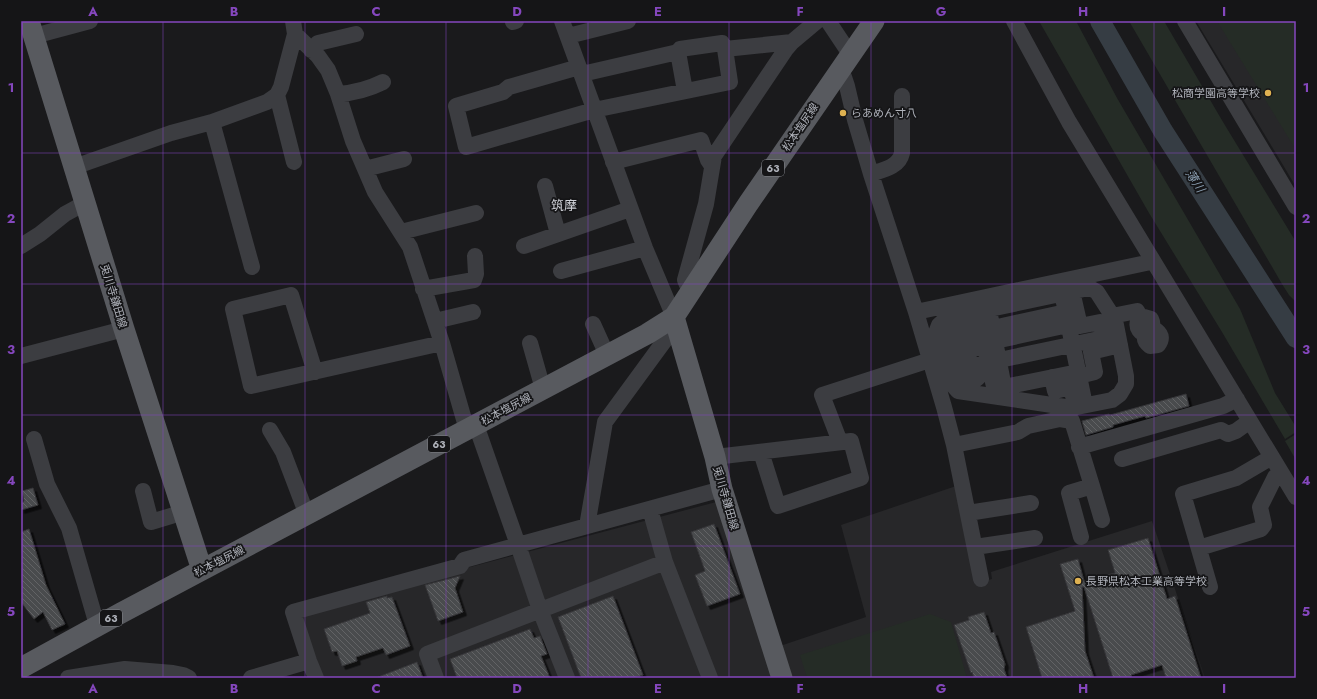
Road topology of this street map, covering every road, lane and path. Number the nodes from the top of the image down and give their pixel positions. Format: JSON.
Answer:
{"nodes":[{"id":1,"x":90,"y":21,"type":"edge"},
{"id":2,"x":562,"y":21,"type":"edge"},
{"id":3,"x":628,"y":21,"type":"edge"},
{"id":4,"x":817,"y":21,"type":"edge"},
{"id":5,"x":828,"y":21,"type":"edge"},
{"id":6,"x":874,"y":21,"type":"edge"},
{"id":7,"x":1014,"y":21,"type":"edge"},
{"id":8,"x":1185,"y":21,"type":"edge"},
{"id":9,"x":294,"y":28,"type":"edge"},
{"id":10,"x":32,"y":29,"type":"edge"},
{"id":11,"x":356,"y":34,"type":"dead end"},
{"id":12,"x":568,"y":36,"type":"junction"},
{"id":13,"x":792,"y":42,"type":"junction"},
{"id":14,"x":725,"y":49,"type":"junction"},
{"id":15,"x":311,"y":50,"type":"junction"},
{"id":16,"x":678,"y":52,"type":"junction"},
{"id":17,"x":851,"y":53,"type":"junction"},
{"id":18,"x":580,"y":70,"type":"junction"},
{"id":19,"x":838,"y":72,"type":"junction"},
{"id":20,"x":383,"y":82,"type":"dead end"},
{"id":21,"x":685,"y":91,"type":"junction"},
{"id":22,"x":338,"y":94,"type":"junction"},
{"id":23,"x":277,"y":95,"type":"junction"},
{"id":24,"x":902,"y":96,"type":"dead end"},
{"id":25,"x":594,"y":110,"type":"junction"},
{"id":26,"x":212,"y":122,"type":"junction"},
{"id":27,"x":404,"y":159,"type":"dead end"},
{"id":28,"x":294,"y":162,"type":"dead end"},
{"id":29,"x":614,"y":162,"type":"junction"},
{"id":30,"x":712,"y":166,"type":"junction"},
{"id":31,"x":74,"y":167,"type":"junction"},
{"id":32,"x":365,"y":169,"type":"junction"},
{"id":33,"x":871,"y":174,"type":"junction"},
{"id":34,"x":551,"y":192,"type":"dead end"},
{"id":35,"x":85,"y":203,"type":"junction"},
{"id":36,"x":1296,"y":207,"type":"edge"},
{"id":37,"x":630,"y":209,"type":"junction"},
{"id":38,"x":476,"y":213,"type":"dead end"},
{"id":39,"x":401,"y":232,"type":"junction"},
{"id":40,"x":558,"y":234,"type":"junction"},
{"id":41,"x":21,"y":246,"type":"edge"},
{"id":42,"x":524,"y":246,"type":"dead end"},
{"id":43,"x":645,"y":248,"type":"junction"},
{"id":44,"x":475,"y":256,"type":"dead end"},
{"id":45,"x":1152,"y":259,"type":"junction"},
{"id":46,"x":252,"y":267,"type":"dead end"},
{"id":47,"x":570,"y":273,"type":"dead end"},
{"id":48,"x":423,"y":289,"type":"junction"},
{"id":49,"x":1071,"y":291,"type":"junction"},
{"id":50,"x":690,"y":292,"type":"junction"},
{"id":51,"x":984,"y":311,"type":"junction"},
{"id":52,"x":473,"y":312,"type":"dead end"},
{"id":53,"x":916,"y":312,"type":"junction"},
{"id":54,"x":1096,"y":312,"type":"junction"},
{"id":55,"x":1067,"y":319,"type":"junction"},
{"id":56,"x":435,"y":321,"type":"junction"},
{"id":57,"x":675,"y":321,"type":"junction"},
{"id":58,"x":592,"y":324,"type":"dead end"},
{"id":59,"x":124,"y":329,"type":"junction"},
{"id":60,"x":994,"y":334,"type":"junction"},
{"id":61,"x":1114,"y":339,"type":"junction"},
{"id":62,"x":1154,"y":339,"type":"dead end"},
{"id":63,"x":442,"y":343,"type":"junction"},
{"id":64,"x":530,"y":343,"type":"dead end"},
{"id":65,"x":1072,"y":344,"type":"junction"},
{"id":66,"x":946,"y":345,"type":"junction"},
{"id":67,"x":607,"y":355,"type":"junction"},
{"id":68,"x":21,"y":356,"type":"edge"},
{"id":69,"x":930,"y":360,"type":"junction"},
{"id":70,"x":994,"y":361,"type":"junction"},
{"id":71,"x":955,"y":369,"type":"junction"},
{"id":72,"x":315,"y":372,"type":"junction"},
{"id":73,"x":1079,"y":374,"type":"junction"},
{"id":74,"x":1045,"y":379,"type":"junction"},
{"id":75,"x":543,"y":390,"type":"junction"},
{"id":76,"x":1002,"y":394,"type":"junction"},
{"id":77,"x":1236,"y":399,"type":"junction"},
{"id":78,"x":1036,"y":403,"type":"junction"},
{"id":79,"x":1081,"y":406,"type":"junction"},
{"id":80,"x":1250,"y":421,"type":"junction"},
{"id":81,"x":472,"y":427,"type":"junction"},
{"id":82,"x":270,"y":430,"type":"dead end"},
{"id":83,"x":34,"y":439,"type":"dead end"},
{"id":84,"x":840,"y":442,"type":"junction"},
{"id":85,"x":954,"y":445,"type":"junction"},
{"id":86,"x":761,"y":452,"type":"junction"},
{"id":87,"x":1081,"y":453,"type":"junction"},
{"id":88,"x":1272,"y":456,"type":"junction"},
{"id":89,"x":715,"y":457,"type":"junction"},
{"id":90,"x":1122,"y":460,"type":"dead end"},
{"id":91,"x":1281,"y":472,"type":"junction"},
{"id":92,"x":1092,"y":486,"type":"junction"},
{"id":93,"x":722,"y":489,"type":"junction"},
{"id":94,"x":143,"y":491,"type":"dead end"},
{"id":95,"x":1296,"y":497,"type":"edge"},
{"id":96,"x":1031,"y":503,"type":"dead end"},
{"id":97,"x":650,"y":509,"type":"junction"},
{"id":98,"x":184,"y":512,"type":"junction"},
{"id":99,"x":968,"y":513,"type":"junction"},
{"id":100,"x":307,"y":515,"type":"junction"},
{"id":101,"x":1102,"y":520,"type":"dead end"},
{"id":102,"x":587,"y":526,"type":"junction"},
{"id":103,"x":1081,"y":537,"type":"dead end"},
{"id":104,"x":1035,"y":538,"type":"dead end"},
{"id":105,"x":518,"y":545,"type":"junction"},
{"id":106,"x":974,"y":547,"type":"junction"},
{"id":107,"x":1199,"y":548,"type":"junction"},
{"id":108,"x":665,"y":562,"type":"junction"},
{"id":109,"x":202,"y":570,"type":"junction"},
{"id":110,"x":981,"y":579,"type":"dead end"},
{"id":111,"x":1210,"y":588,"type":"dead end"},
{"id":112,"x":540,"y":610,"type":"junction"},
{"id":113,"x":97,"y":626,"type":"junction"},
{"id":114,"x":309,"y":661,"type":"junction"},
{"id":115,"x":21,"y":668,"type":"edge"},
{"id":116,"x":68,"y":678,"type":"edge"},
{"id":117,"x":189,"y":678,"type":"edge"},
{"id":118,"x":251,"y":678,"type":"edge"},
{"id":119,"x":316,"y":678,"type":"edge"},
{"id":120,"x":436,"y":678,"type":"edge"},
{"id":121,"x":568,"y":678,"type":"edge"},
{"id":122,"x":710,"y":678,"type":"edge"},
{"id":123,"x":782,"y":678,"type":"edge"}],
"edges":[{"from":1,"to":10,"type":"street"},
{"from":2,"to":12,"type":"street"},
{"from":3,"to":12,"type":"street"},
{"from":4,"to":13,"type":"street"},
{"from":5,"to":17,"type":"street"},
{"from":6,"to":17,"type":"main road","name":"松本塩尻線","number":"63"},
{"from":7,"to":45,"type":"street"},
{"from":8,"to":36,"type":"street"},
{"from":9,"to":15,"type":"street"},
{"from":9,"to":23,"type":"street"},
{"from":10,"to":31,"type":"main road","name":"兎川寺鎌田線"},
{"from":11,"to":15,"type":"street"},
{"from":12,"to":18,"type":"street"},
{"from":13,"to":14,"type":"street"},
{"from":13,"to":30,"type":"street"},
{"from":14,"to":16,"type":"street"},
{"from":14,"to":21,"type":"street"},
{"from":15,"to":22,"type":"street"},
{"from":16,"to":18,"type":"street"},
{"from":16,"to":21,"type":"street"},
{"from":17,"to":19,"type":"main road","name":"松本塩尻線","number":"63"},
{"from":18,"to":25,"type":"street"},
{"from":18,"to":25,"type":"street"},
{"from":19,"to":33,"type":"street"},
{"from":19,"to":50,"type":"main road","name":"松本塩尻線","number":"63"},
{"from":20,"to":22,"type":"street"},
{"from":21,"to":25,"type":"street"},
{"from":22,"to":32,"type":"street"},
{"from":23,"to":26,"type":"street"},
{"from":23,"to":28,"type":"street"},
{"from":24,"to":33,"type":"street"},
{"from":25,"to":29,"type":"street"},
{"from":26,"to":31,"type":"street"},
{"from":26,"to":46,"type":"street"},
{"from":27,"to":32,"type":"street"},
{"from":29,"to":30,"type":"street"},
{"from":29,"to":37,"type":"street"},
{"from":30,"to":50,"type":"street"},
{"from":31,"to":35,"type":"main road","name":"兎川寺鎌田線"},
{"from":32,"to":39,"type":"street"},
{"from":33,"to":53,"type":"street"},
{"from":34,"to":40,"type":"street"},
{"from":35,"to":41,"type":"street"},
{"from":35,"to":59,"type":"main road","name":"兎川寺鎌田線"},
{"from":37,"to":40,"type":"street"},
{"from":37,"to":43,"type":"street"},
{"from":38,"to":39,"type":"street"},
{"from":39,"to":48,"type":"street"},
{"from":40,"to":42,"type":"street"},
{"from":43,"to":47,"type":"street"},
{"from":43,"to":57,"type":"street"},
{"from":44,"to":48,"type":"street"},
{"from":45,"to":53,"type":"street"},
{"from":45,"to":77,"type":"street"},
{"from":48,"to":56,"type":"street"},
{"from":49,"to":51,"type":"street"},
{"from":49,"to":54,"type":"street"},
{"from":49,"to":54,"type":"street"},
{"from":49,"to":55,"type":"street"},
{"from":49,"to":61,"type":"street"},
{"from":50,"to":57,"type":"main road","name":"松本塩尻線","number":"63"},
{"from":51,"to":60,"type":"street"},
{"from":51,"to":66,"type":"street"},
{"from":52,"to":56,"type":"street"},
{"from":53,"to":69,"type":"street"},
{"from":54,"to":61,"type":"street"},
{"from":54,"to":62,"type":"street"},
{"from":55,"to":60,"type":"street"},
{"from":55,"to":60,"type":"street"},
{"from":55,"to":65,"type":"street"},
{"from":56,"to":63,"type":"street"},
{"from":57,"to":67,"type":"main road","name":"松本塩尻線","number":"63"},
{"from":57,"to":89,"type":"main road","name":"兎川寺鎌田線"},
{"from":57,"to":102,"type":"street"},
{"from":58,"to":67,"type":"street"},
{"from":59,"to":68,"type":"street"},
{"from":59,"to":98,"type":"main road","name":"兎川寺鎌田線"},
{"from":60,"to":66,"type":"street"},
{"from":60,"to":70,"type":"street"},
{"from":61,"to":65,"type":"street"},
{"from":61,"to":73,"type":"street"},
{"from":61,"to":79,"type":"street"},
{"from":63,"to":72,"type":"street"},
{"from":63,"to":81,"type":"street"},
{"from":64,"to":75,"type":"street"},
{"from":65,"to":70,"type":"street"},
{"from":65,"to":73,"type":"street"},
{"from":66,"to":70,"type":"street"},
{"from":66,"to":71,"type":"street"},
{"from":67,"to":75,"type":"main road","name":"松本塩尻線","number":"63"},
{"from":69,"to":84,"type":"street"},
{"from":69,"to":85,"type":"street"},
{"from":70,"to":71,"type":"street"},
{"from":70,"to":76,"type":"street"},
{"from":71,"to":76,"type":"street"},
{"from":71,"to":76,"type":"street"},
{"from":72,"to":72,"type":"street"},
{"from":73,"to":74,"type":"street"},
{"from":73,"to":79,"type":"street"},
{"from":74,"to":76,"type":"street"},
{"from":74,"to":78,"type":"street"},
{"from":74,"to":79,"type":"street"},
{"from":75,"to":81,"type":"main road","name":"松本塩尻線","number":"63"},
{"from":76,"to":78,"type":"street"},
{"from":77,"to":80,"type":"street"},
{"from":77,"to":87,"type":"street"},
{"from":78,"to":79,"type":"street"},
{"from":80,"to":88,"type":"street"},
{"from":80,"to":90,"type":"street"},
{"from":81,"to":100,"type":"main road","name":"松本塩尻線","number":"63"},
{"from":81,"to":105,"type":"street"},
{"from":82,"to":100,"type":"street"},
{"from":83,"to":113,"type":"street"},
{"from":84,"to":86,"type":"street"},
{"from":84,"to":86,"type":"street"},
{"from":85,"to":87,"type":"street"},
{"from":85,"to":99,"type":"street"},
{"from":86,"to":89,"type":"street"},
{"from":87,"to":92,"type":"street"},
{"from":88,"to":91,"type":"street"},
{"from":88,"to":107,"type":"street"},
{"from":89,"to":93,"type":"main road","name":"兎川寺鎌田線"},
{"from":91,"to":95,"type":"street"},
{"from":91,"to":107,"type":"street"},
{"from":92,"to":101,"type":"street"},
{"from":92,"to":103,"type":"street"},
{"from":93,"to":97,"type":"street"},
{"from":93,"to":123,"type":"main road","name":"兎川寺鎌田線"},
{"from":94,"to":98,"type":"street"},
{"from":96,"to":99,"type":"street"},
{"from":97,"to":102,"type":"street"},
{"from":97,"to":108,"type":"street"},
{"from":98,"to":109,"type":"main road","name":"兎川寺鎌田線"},
{"from":99,"to":106,"type":"street"},
{"from":100,"to":109,"type":"main road","name":"松本塩尻線","number":"63"},
{"from":102,"to":105,"type":"street"},
{"from":104,"to":106,"type":"street"},
{"from":105,"to":112,"type":"street"},
{"from":105,"to":114,"type":"street"},
{"from":106,"to":110,"type":"street"},
{"from":107,"to":111,"type":"street"},
{"from":108,"to":112,"type":"street"},
{"from":108,"to":122,"type":"street"},
{"from":109,"to":113,"type":"main road","name":"松本塩尻線","number":"63"},
{"from":112,"to":120,"type":"street"},
{"from":112,"to":121,"type":"street"},
{"from":113,"to":115,"type":"main road","name":"松本塩尻線","number":"63"},
{"from":114,"to":118,"type":"street"},
{"from":114,"to":119,"type":"street"},
{"from":116,"to":117,"type":"street"}]}
